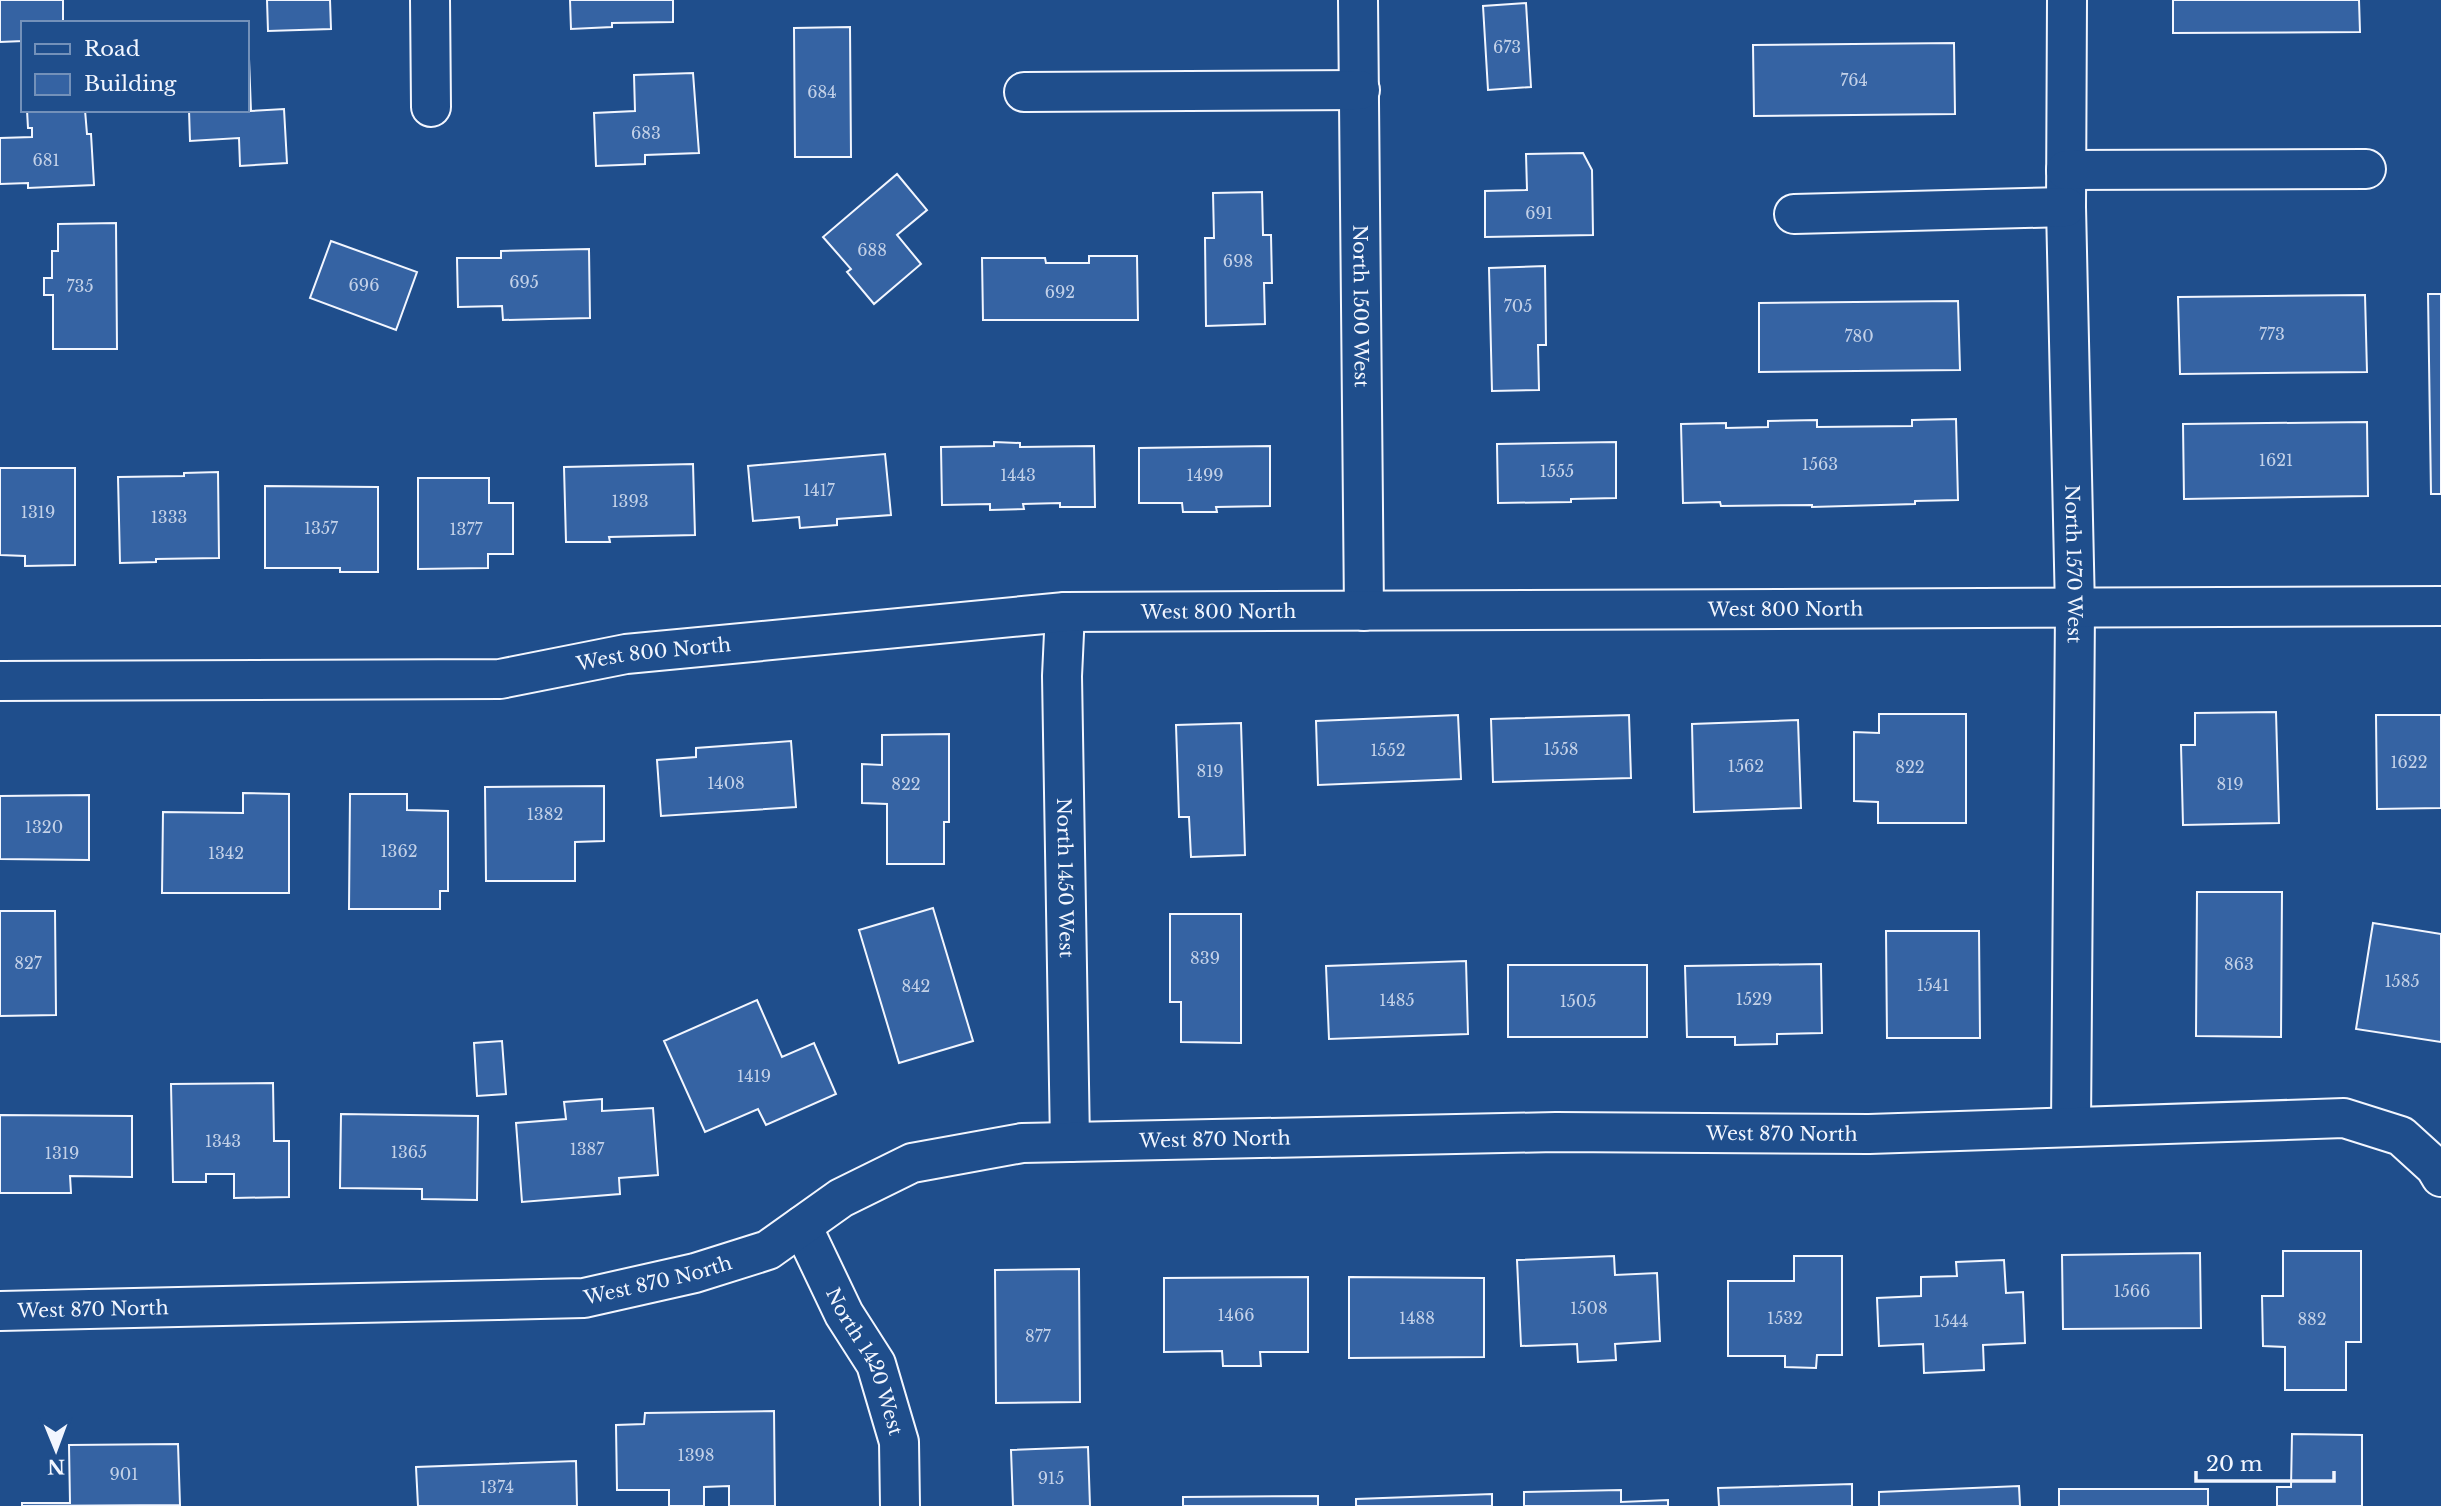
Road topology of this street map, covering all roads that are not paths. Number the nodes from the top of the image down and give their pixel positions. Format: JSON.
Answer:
{"nodes":[{"id":1,"x":430,"y":0,"type":"edge"},
{"id":2,"x":1358,"y":0,"type":"edge"},
{"id":3,"x":2067,"y":0,"type":"edge"},
{"id":4,"x":1360,"y":90,"type":"junction"},
{"id":5,"x":1024,"y":92,"type":"dead end"},
{"id":6,"x":431,"y":107,"type":"dead end"},
{"id":7,"x":2366,"y":169,"type":"dead end"},
{"id":8,"x":2066,"y":170,"type":"junction"},
{"id":9,"x":2066,"y":207,"type":"junction"},
{"id":10,"x":1794,"y":214,"type":"dead end"},
{"id":11,"x":2441,"y":606,"type":"edge"},
{"id":12,"x":2075,"y":609,"type":"junction"},
{"id":13,"x":1364,"y":611,"type":"junction"},
{"id":14,"x":1065,"y":612,"type":"junction"},
{"id":15,"x":0,"y":681,"type":"edge"},
{"id":16,"x":2071,"y":1127,"type":"junction"},
{"id":17,"x":1070,"y":1142,"type":"junction"},
{"id":18,"x":2441,"y":1177,"type":"edge"},
{"id":19,"x":802,"y":1226,"type":"junction"},
{"id":20,"x":0,"y":1311,"type":"edge"},
{"id":21,"x":900,"y":1506,"type":"edge"}],
"edges":[{"from":1,"to":6,"type":"street"},
{"from":2,"to":4,"type":"street","name":"North 1500 West"},
{"from":3,"to":8,"type":"street","name":"North 1570 West"},
{"from":4,"to":5,"type":"street"},
{"from":4,"to":13,"type":"street","name":"North 1500 West"},
{"from":7,"to":8,"type":"street"},
{"from":8,"to":9,"type":"street","name":"North 1570 West"},
{"from":9,"to":10,"type":"street"},
{"from":9,"to":12,"type":"street","name":"North 1570 West"},
{"from":11,"to":12,"type":"street","name":"West 800 North"},
{"from":12,"to":13,"type":"street","name":"West 800 North"},
{"from":12,"to":16,"type":"street","name":"North 1570 West"},
{"from":13,"to":14,"type":"street","name":"West 800 North"},
{"from":14,"to":15,"type":"street","name":"West 800 North"},
{"from":14,"to":17,"type":"street","name":"North 1450 West"},
{"from":16,"to":17,"type":"street","name":"West 870 North"},
{"from":16,"to":18,"type":"street","name":"West 870 North"},
{"from":17,"to":19,"type":"street","name":"West 870 North"},
{"from":19,"to":20,"type":"street","name":"West 870 North"},
{"from":19,"to":21,"type":"street","name":"North 1420 West"}]}
